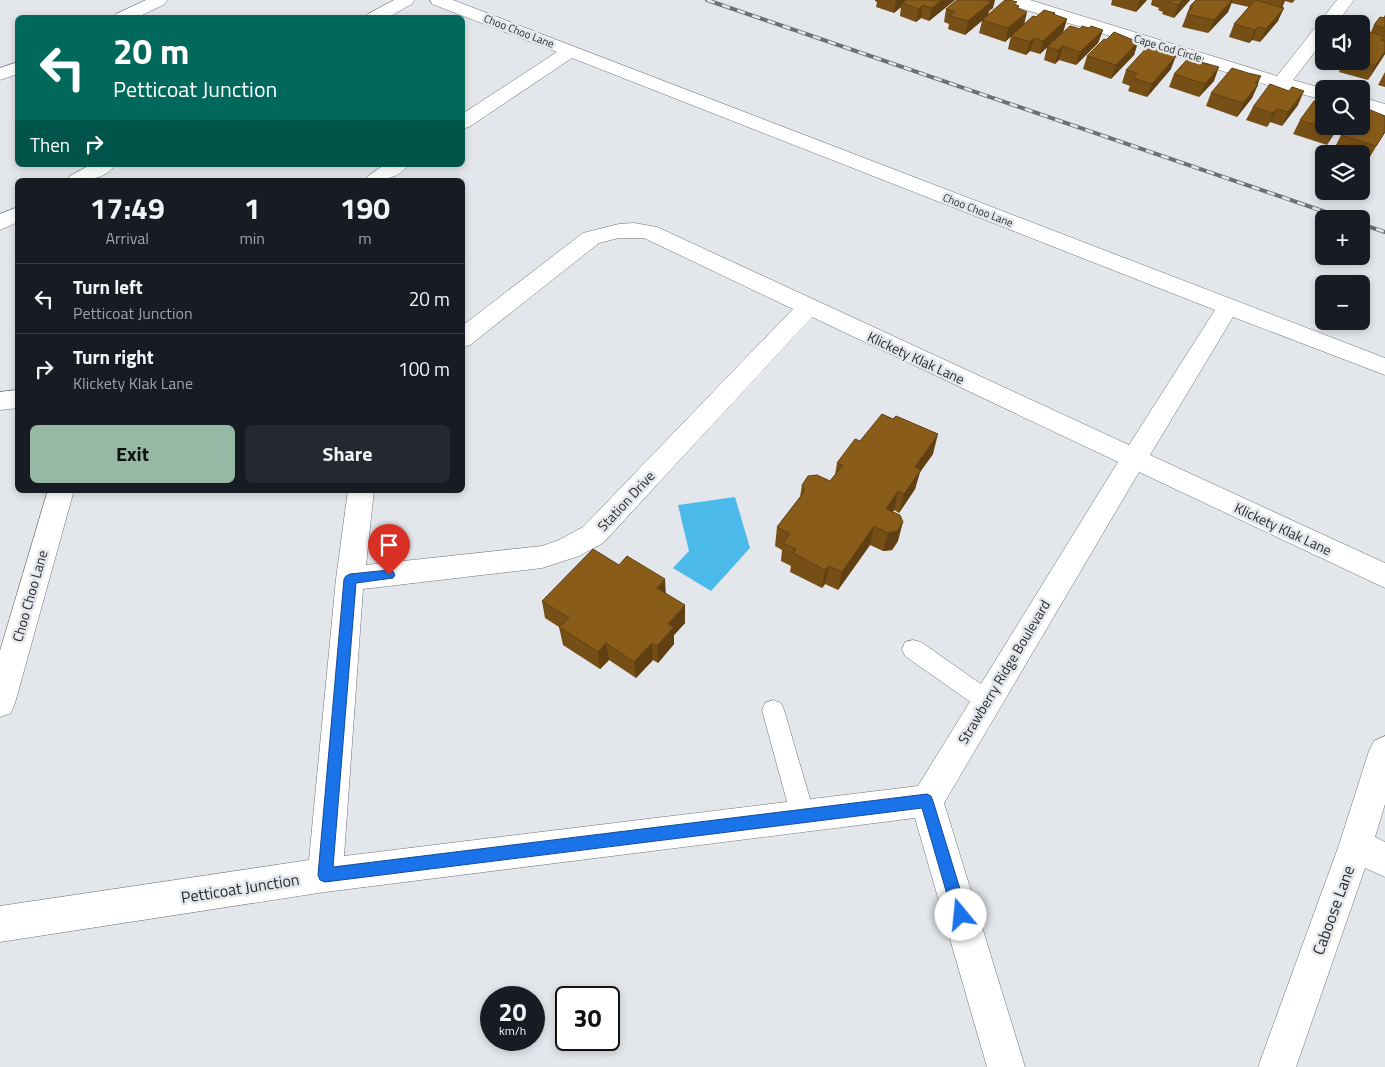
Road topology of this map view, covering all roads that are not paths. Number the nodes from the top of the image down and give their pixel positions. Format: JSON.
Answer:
{"nodes":[{"id":1,"x":159,"y":0,"type":"edge"},
{"id":2,"x":406,"y":0,"type":"edge"},
{"id":3,"x":438,"y":0,"type":"edge"},
{"id":4,"x":1012,"y":0,"type":"edge"},
{"id":5,"x":1346,"y":0,"type":"edge"},
{"id":6,"x":128,"y":15,"type":"edge"},
{"id":7,"x":379,"y":15,"type":"edge"},
{"id":8,"x":1334,"y":15,"type":"edge"},
{"id":9,"x":1315,"y":40,"type":"edge"},
{"id":10,"x":571,"y":51,"type":"junction"},
{"id":11,"x":15,"y":68,"type":"edge"},
{"id":12,"x":0,"y":75,"type":"edge"},
{"id":13,"x":1281,"y":83,"type":"junction"},
{"id":14,"x":1315,"y":92,"type":"edge"},
{"id":15,"x":1370,"y":106,"type":"edge"},
{"id":16,"x":1385,"y":110,"type":"edge"},
{"id":17,"x":465,"y":121,"type":"edge"},
{"id":18,"x":101,"y":167,"type":"edge"},
{"id":19,"x":395,"y":167,"type":"edge"},
{"id":20,"x":82,"y":178,"type":"edge"},
{"id":21,"x":378,"y":178,"type":"edge"},
{"id":22,"x":15,"y":214,"type":"edge"},
{"id":23,"x":0,"y":222,"type":"edge"},
{"id":24,"x":808,"y":307,"type":"junction"},
{"id":25,"x":1228,"y":307,"type":"junction"},
{"id":26,"x":465,"y":337,"type":"edge"},
{"id":27,"x":1385,"y":367,"type":"edge"},
{"id":28,"x":15,"y":399,"type":"edge"},
{"id":29,"x":0,"y":401,"type":"edge"},
{"id":30,"x":1133,"y":460,"type":"junction"},
{"id":31,"x":60,"y":493,"type":"edge"},
{"id":32,"x":361,"y":493,"type":"edge"},
{"id":33,"x":1385,"y":576,"type":"edge"},
{"id":34,"x":350,"y":579,"type":"junction"},
{"id":35,"x":12,"y":617,"type":"edge"},
{"id":36,"x":913,"y":649,"type":"dead end"},
{"id":37,"x":987,"y":701,"type":"junction"},
{"id":38,"x":0,"y":703,"type":"edge"},
{"id":39,"x":773,"y":710,"type":"dead end"},
{"id":40,"x":1385,"y":751,"type":"edge"},
{"id":41,"x":927,"y":801,"type":"junction"},
{"id":42,"x":803,"y":816,"type":"junction"},
{"id":43,"x":1370,"y":853,"type":"edge"},
{"id":44,"x":325,"y":875,"type":"junction"},
{"id":45,"x":0,"y":924,"type":"edge"},
{"id":46,"x":1006,"y":1067,"type":"edge"},
{"id":47,"x":1277,"y":1067,"type":"edge"}],
"edges":[{"from":1,"to":6,"type":"street"},
{"from":2,"to":7,"type":"street"},
{"from":3,"to":10,"type":"street","name":"Choo Choo Lane"},
{"from":4,"to":13,"type":"street","name":"Cape Cod Circle"},
{"from":5,"to":8,"type":"street"},
{"from":9,"to":13,"type":"street"},
{"from":10,"to":17,"type":"street","name":"Choo Choo Lane"},
{"from":10,"to":25,"type":"street","name":"Choo Choo Lane"},
{"from":11,"to":12,"type":"street"},
{"from":13,"to":14,"type":"street","name":"Cape Cod Circle"},
{"from":15,"to":16,"type":"street"},
{"from":18,"to":20,"type":"street"},
{"from":19,"to":21,"type":"street"},
{"from":22,"to":23,"type":"street"},
{"from":24,"to":26,"type":"street","name":"Klickety Klak Lane"},
{"from":24,"to":30,"type":"street","name":"Klickety Klak Lane"},
{"from":24,"to":34,"type":"street","name":"Station Drive"},
{"from":25,"to":27,"type":"street","name":"Choo Choo Lane"},
{"from":25,"to":30,"type":"street","name":"Strawberry Ridge Boulevard"},
{"from":28,"to":29,"type":"street"},
{"from":30,"to":33,"type":"street","name":"Klickety Klak Lane"},
{"from":30,"to":37,"type":"street","name":"Strawberry Ridge Boulevard"},
{"from":31,"to":35,"type":"street","name":"Choo Choo Lane"},
{"from":32,"to":34,"type":"street"},
{"from":34,"to":44,"type":"street"},
{"from":35,"to":38,"type":"street","name":"Choo Choo Lane"},
{"from":36,"to":37,"type":"lane"},
{"from":37,"to":41,"type":"street","name":"Strawberry Ridge Boulevard"},
{"from":39,"to":42,"type":"lane"},
{"from":40,"to":43,"type":"street","name":"Caboose Lane"},
{"from":41,"to":42,"type":"street","name":"Petticoat Junction"},
{"from":41,"to":46,"type":"street"},
{"from":42,"to":44,"type":"street","name":"Petticoat Junction"},
{"from":43,"to":47,"type":"street","name":"Caboose Lane"},
{"from":44,"to":45,"type":"street","name":"Petticoat Junction"}]}
